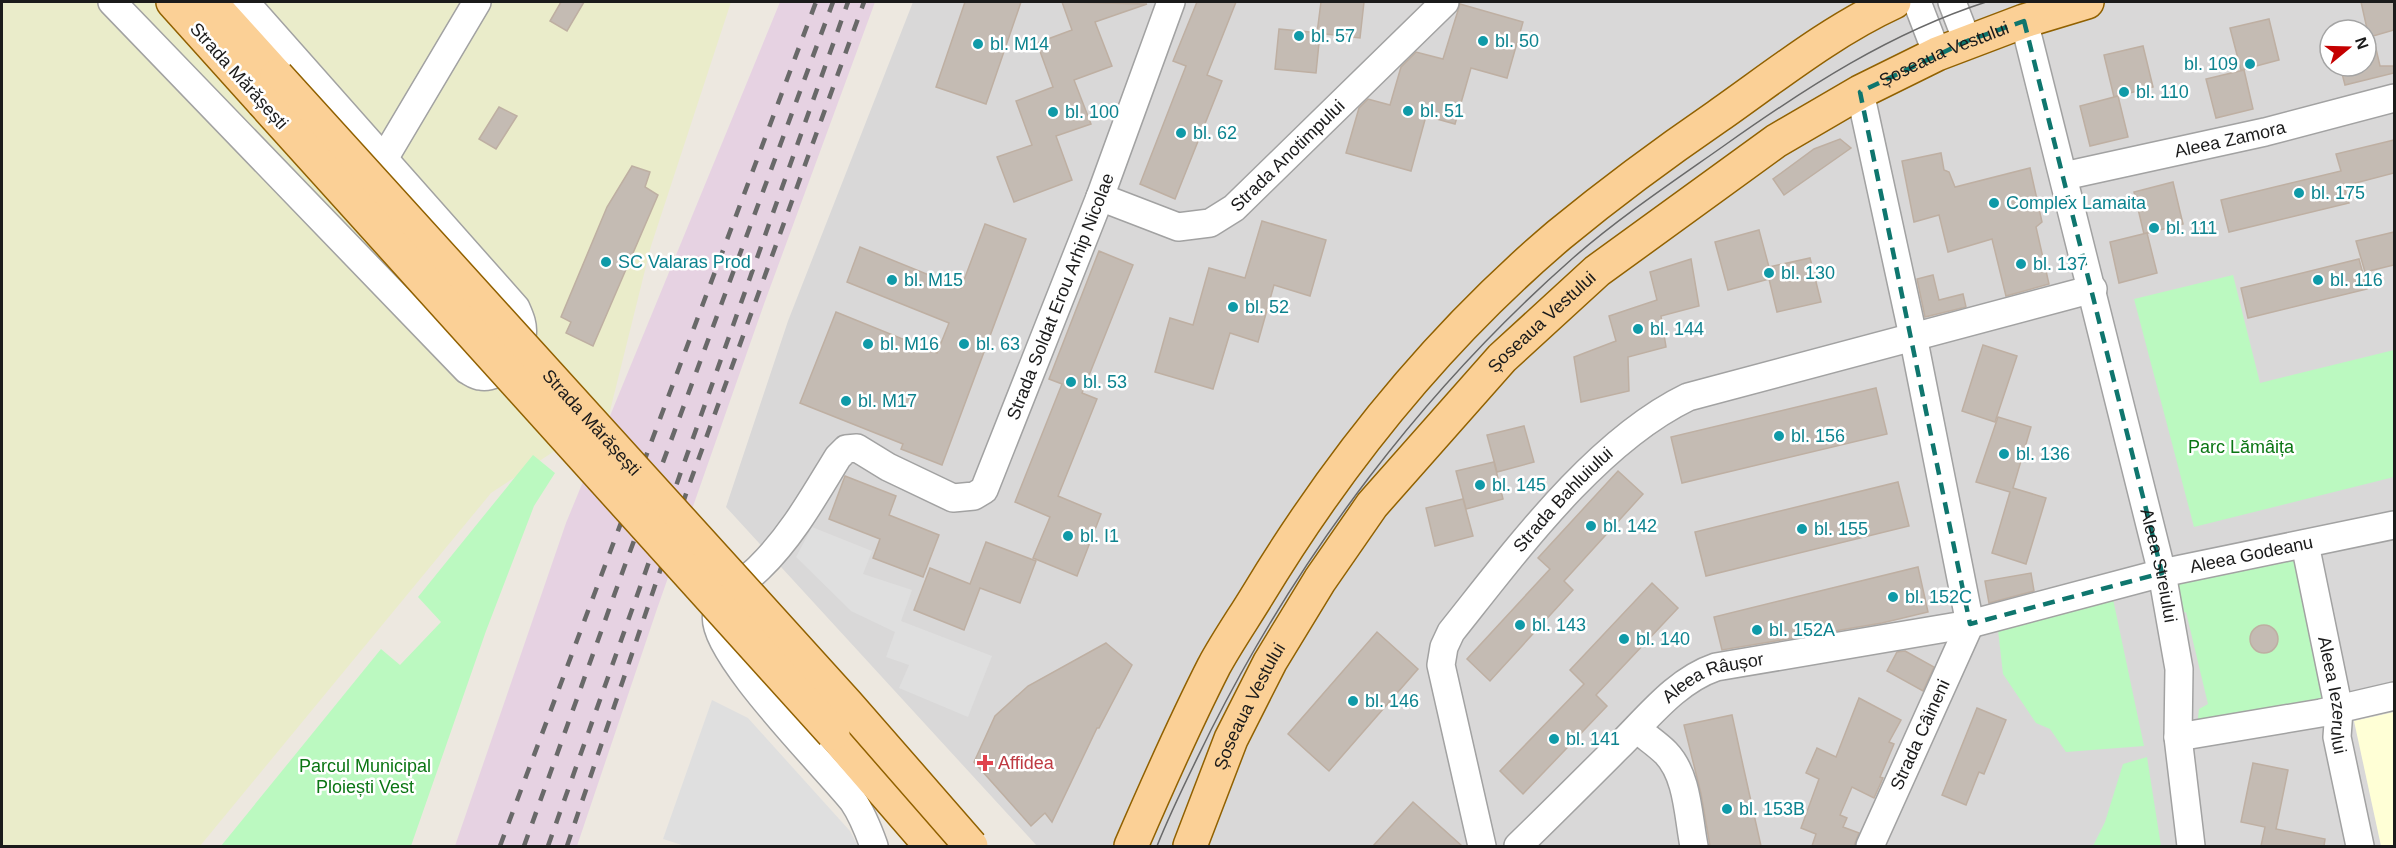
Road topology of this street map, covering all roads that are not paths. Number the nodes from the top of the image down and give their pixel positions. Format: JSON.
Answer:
{"nodes":[{"id":1,"x":112,"y":2,"type":"edge"},
{"id":2,"x":172,"y":2,"type":"edge"},
{"id":3,"x":210,"y":2,"type":"edge"},
{"id":4,"x":245,"y":2,"type":"edge"},
{"id":5,"x":477,"y":2,"type":"edge"},
{"id":6,"x":1171,"y":2,"type":"edge"},
{"id":7,"x":1445,"y":2,"type":"edge"},
{"id":8,"x":1894,"y":2,"type":"edge"},
{"id":9,"x":1917,"y":2,"type":"edge"},
{"id":10,"x":1952,"y":2,"type":"edge"},
{"id":11,"x":2087,"y":2,"type":"edge"},
{"id":12,"x":2024,"y":21,"type":"junction"},
{"id":13,"x":1967,"y":41,"type":"junction"},
{"id":14,"x":1937,"y":54,"type":"junction"},
{"id":15,"x":270,"y":89,"type":"junction"},
{"id":16,"x":1860,"y":92,"type":"junction"},
{"id":17,"x":2394,"y":98,"type":"edge"},
{"id":18,"x":385,"y":157,"type":"junction"},
{"id":19,"x":2064,"y":176,"type":"junction"},
{"id":20,"x":1100,"y":197,"type":"junction"},
{"id":21,"x":2093,"y":289,"type":"junction"},
{"id":22,"x":1913,"y":336,"type":"junction"},
{"id":23,"x":2394,"y":525,"type":"edge"},
{"id":24,"x":2306,"y":544,"type":"junction"},
{"id":25,"x":2162,"y":573,"type":"junction"},
{"id":26,"x":1970,"y":624,"type":"junction"},
{"id":27,"x":2394,"y":696,"type":"edge"},
{"id":28,"x":2339,"y":710,"type":"junction"},
{"id":29,"x":1636,"y":729,"type":"junction"},
{"id":30,"x":2178,"y":737,"type":"junction"},
{"id":31,"x":874,"y":846,"type":"edge"},
{"id":32,"x":931,"y":846,"type":"edge"},
{"id":33,"x":971,"y":846,"type":"edge"},
{"id":34,"x":1131,"y":846,"type":"edge"},
{"id":35,"x":1190,"y":846,"type":"edge"},
{"id":36,"x":1482,"y":846,"type":"edge"},
{"id":37,"x":1518,"y":846,"type":"edge"},
{"id":38,"x":1694,"y":846,"type":"edge"},
{"id":39,"x":1870,"y":846,"type":"edge"},
{"id":40,"x":2191,"y":846,"type":"edge"},
{"id":41,"x":2360,"y":846,"type":"edge"}],
"edges":[{"from":1,"to":18,"type":"street"},
{"from":2,"to":15,"type":"main road","name":"Strada Mărășești"},
{"from":3,"to":15,"type":"main road","name":"Strada Mărășești"},
{"from":4,"to":18,"type":"street"},
{"from":5,"to":18,"type":"street"},
{"from":6,"to":20,"type":"street","name":"Strada Soldat Erou Arhip Nicolae"},
{"from":7,"to":20,"type":"street","name":"Strada Anotimpului"},
{"from":8,"to":34,"type":"main road"},
{"from":9,"to":14,"type":"street"},
{"from":10,"to":13,"type":"street"},
{"from":11,"to":12,"type":"main road","name":"Șoseaua Vestului"},
{"from":12,"to":13,"type":"main road","name":"Șoseaua Vestului"},
{"from":12,"to":19,"type":"street","name":"Aleea Streiului"},
{"from":13,"to":14,"type":"main road","name":"Șoseaua Vestului"},
{"from":14,"to":16,"type":"main road","name":"Șoseaua Vestului"},
{"from":15,"to":32,"type":"main road","name":"Strada Mărășești","bridge":true},
{"from":15,"to":33,"type":"main road","name":"Strada Mărășești","bridge":true},
{"from":16,"to":22,"type":"street"},
{"from":16,"to":35,"type":"main road","name":"Șoseaua Vestului"},
{"from":17,"to":19,"type":"street","name":"Aleea Zamora"},
{"from":19,"to":21,"type":"street","name":"Aleea Streiului"},
{"from":20,"to":31,"type":"street","name":"Strada Soldat Erou Arhip Nicolae"},
{"from":21,"to":22,"type":"street"},
{"from":21,"to":25,"type":"street","name":"Aleea Streiului"},
{"from":22,"to":26,"type":"street"},
{"from":22,"to":36,"type":"street","name":"Strada Bahluiului"},
{"from":23,"to":24,"type":"street","name":"Aleea Godeanu"},
{"from":24,"to":25,"type":"street","name":"Aleea Godeanu"},
{"from":24,"to":28,"type":"street","name":"Aleea Iezerului"},
{"from":25,"to":26,"type":"street","name":"Aleea Godeanu"},
{"from":25,"to":30,"type":"street","name":"Aleea Streiului"},
{"from":26,"to":29,"type":"street","name":"Aleea Râușor"},
{"from":26,"to":39,"type":"street","name":"Strada Câineni"},
{"from":27,"to":28,"type":"street"},
{"from":28,"to":30,"type":"street"},
{"from":28,"to":41,"type":"street","name":"Aleea Iezerului"},
{"from":29,"to":37,"type":"street","name":"Aleea Râușor"},
{"from":29,"to":38,"type":"street"},
{"from":30,"to":40,"type":"street","name":"Aleea Streiului"}]}
